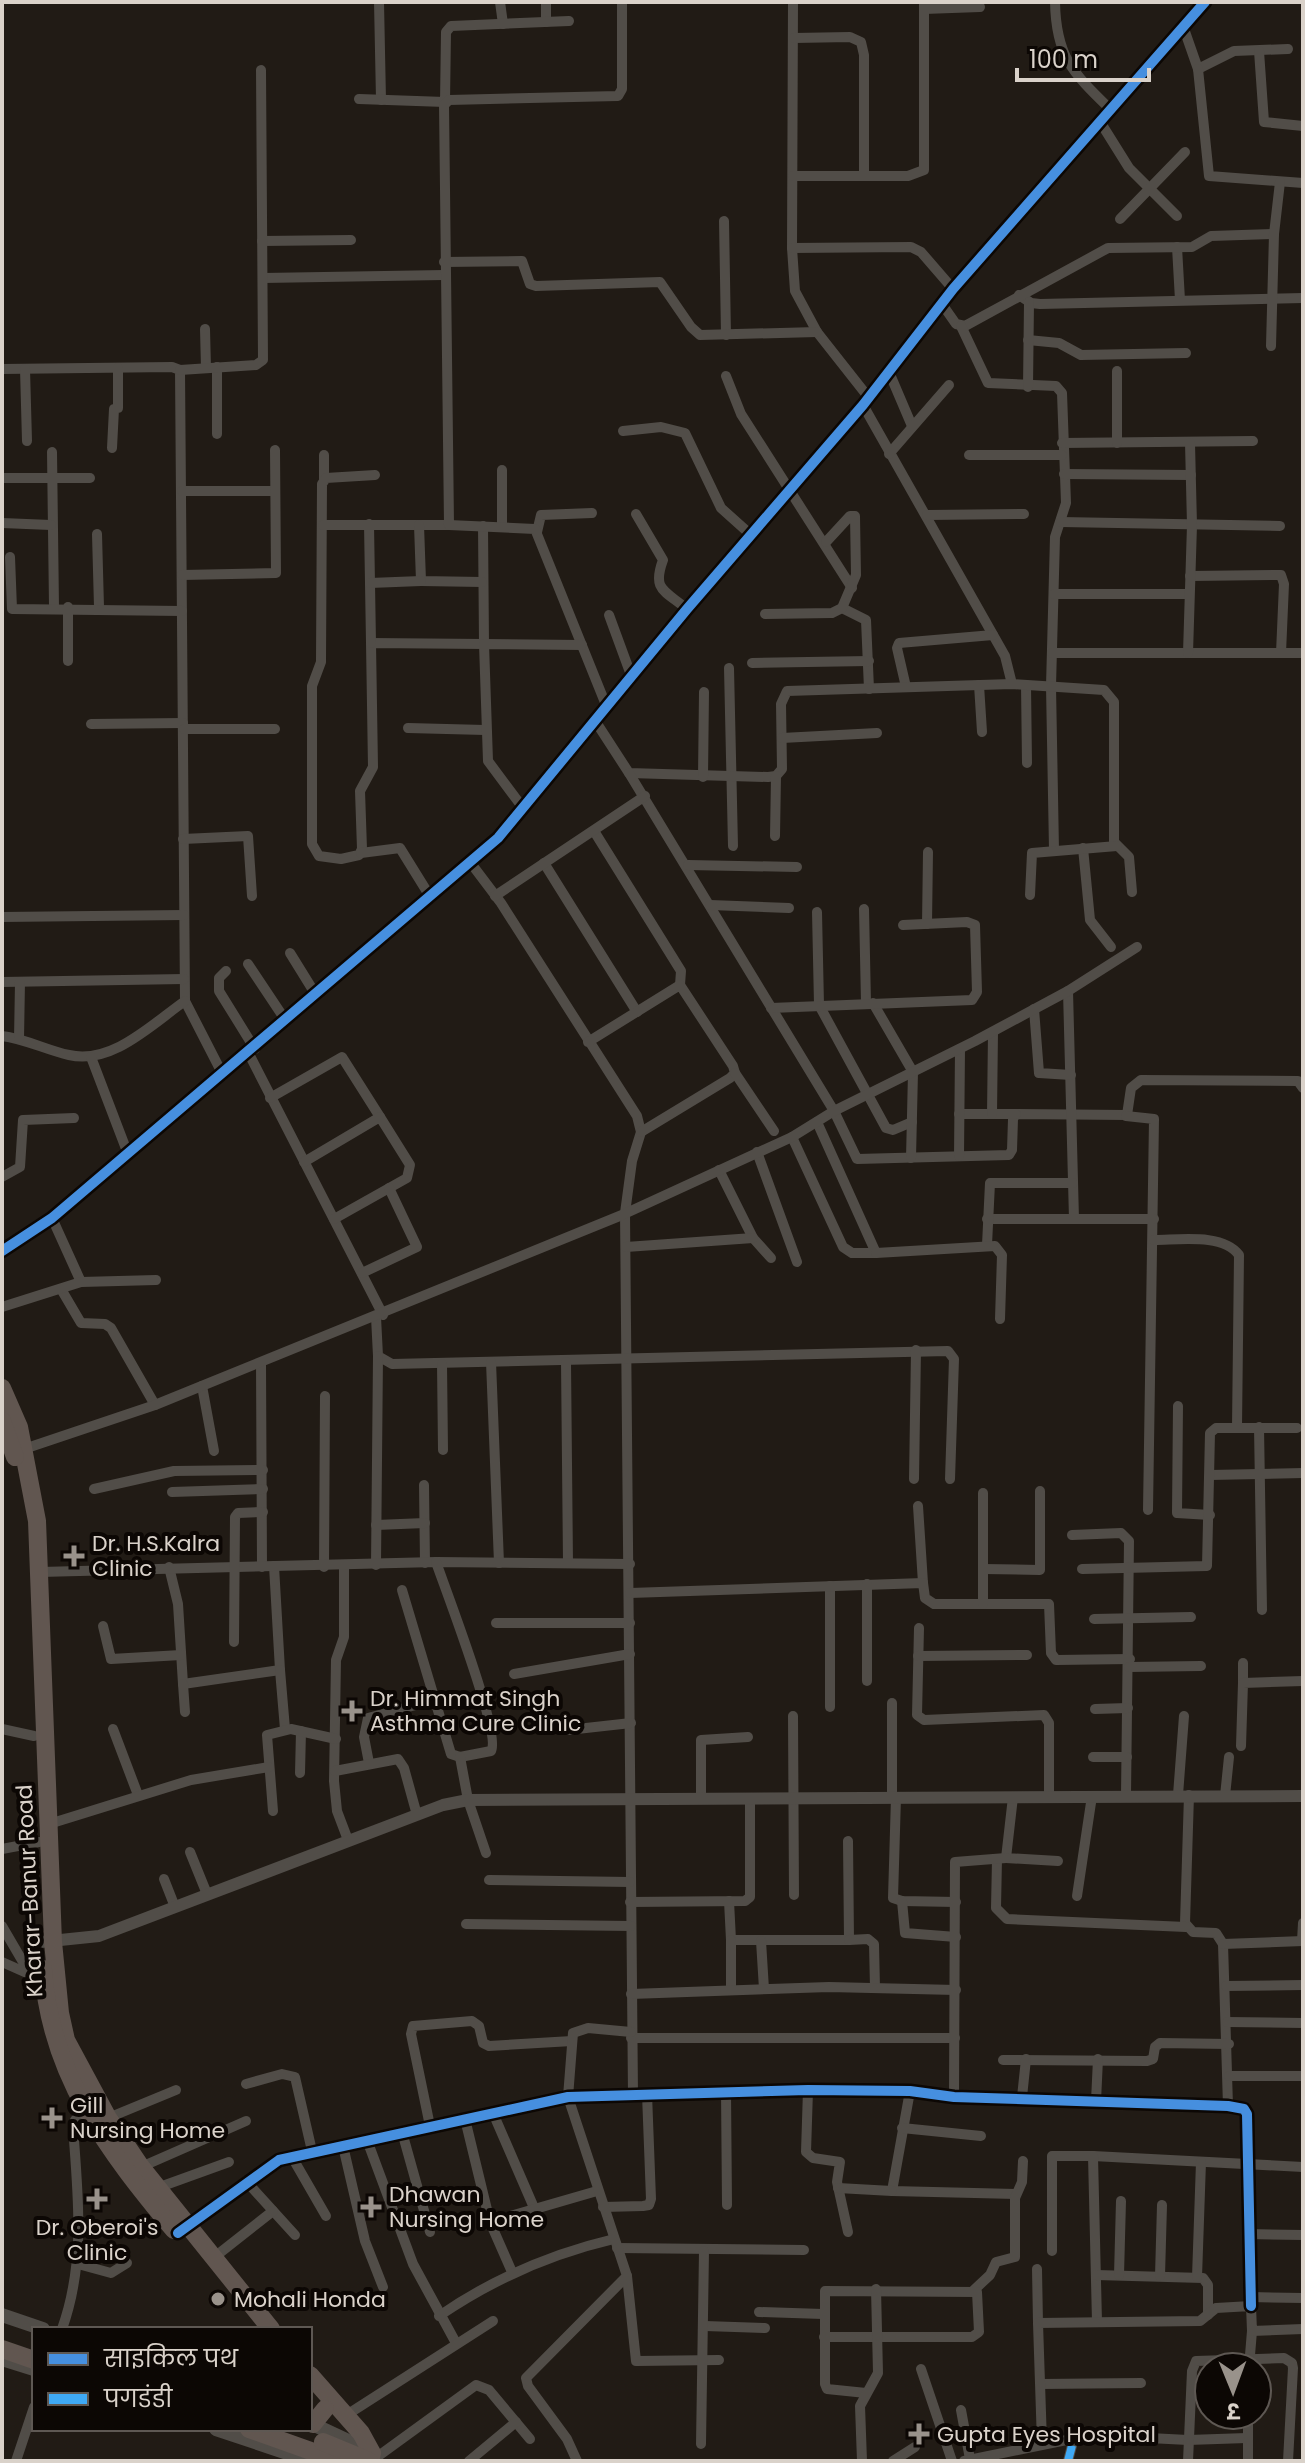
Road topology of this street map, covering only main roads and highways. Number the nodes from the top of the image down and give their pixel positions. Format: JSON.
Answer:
{"nodes":[{"id":1,"x":2,"y":1388,"type":"edge"},
{"id":2,"x":2,"y":1421,"type":"edge"},
{"id":3,"x":14,"y":1454,"type":"edge"},
{"id":4,"x":47,"y":1942,"type":"junction"},
{"id":5,"x":43,"y":1976,"type":"junction"},
{"id":6,"x":182,"y":2230,"type":"junction"},
{"id":7,"x":2,"y":2315,"type":"edge"},
{"id":8,"x":37,"y":2327,"type":"edge"},
{"id":9,"x":257,"y":2327,"type":"edge"},
{"id":10,"x":269,"y":2327,"type":"edge"},
{"id":11,"x":2,"y":2336,"type":"edge"},
{"id":12,"x":32,"y":2346,"type":"edge"},
{"id":13,"x":2,"y":2349,"type":"edge"},
{"id":14,"x":2,"y":2359,"type":"edge"},
{"id":15,"x":32,"y":2359,"type":"edge"},
{"id":16,"x":32,"y":2368,"type":"edge"},
{"id":17,"x":312,"y":2377,"type":"edge"},
{"id":18,"x":316,"y":2419,"type":"edge"},
{"id":19,"x":222,"y":2431,"type":"edge"},
{"id":20,"x":255,"y":2431,"type":"edge"},
{"id":21,"x":289,"y":2431,"type":"edge"},
{"id":22,"x":369,"y":2457,"type":"edge"},
{"id":23,"x":311,"y":2461,"type":"edge"},
{"id":24,"x":339,"y":2461,"type":"edge"}],
"edges":[{"from":1,"to":3,"type":"highway","name":"Kharar-Banur Road"},
{"from":2,"to":3,"type":"highway"},
{"from":3,"to":4,"type":"highway"},
{"from":3,"to":4,"type":"highway","name":"Kharar-Banur Road"},
{"from":4,"to":5,"type":"highway","name":"Kharar-Banur Road"},
{"from":5,"to":6,"type":"highway","name":"Kharar-Banur Road"},
{"from":5,"to":6,"type":"highway"},
{"from":6,"to":9,"type":"highway"},
{"from":6,"to":10,"type":"highway","name":"Kharar-Banur Road"},
{"from":7,"to":8,"type":"main road"},
{"from":11,"to":12,"type":"highway"},
{"from":13,"to":15,"type":"highway"},
{"from":14,"to":16,"type":"main road"},
{"from":17,"to":22,"type":"highway"},
{"from":18,"to":22,"type":"highway"},
{"from":19,"to":23,"type":"main road"},
{"from":20,"to":24,"type":"highway"},
{"from":21,"to":22,"type":"highway"}]}
